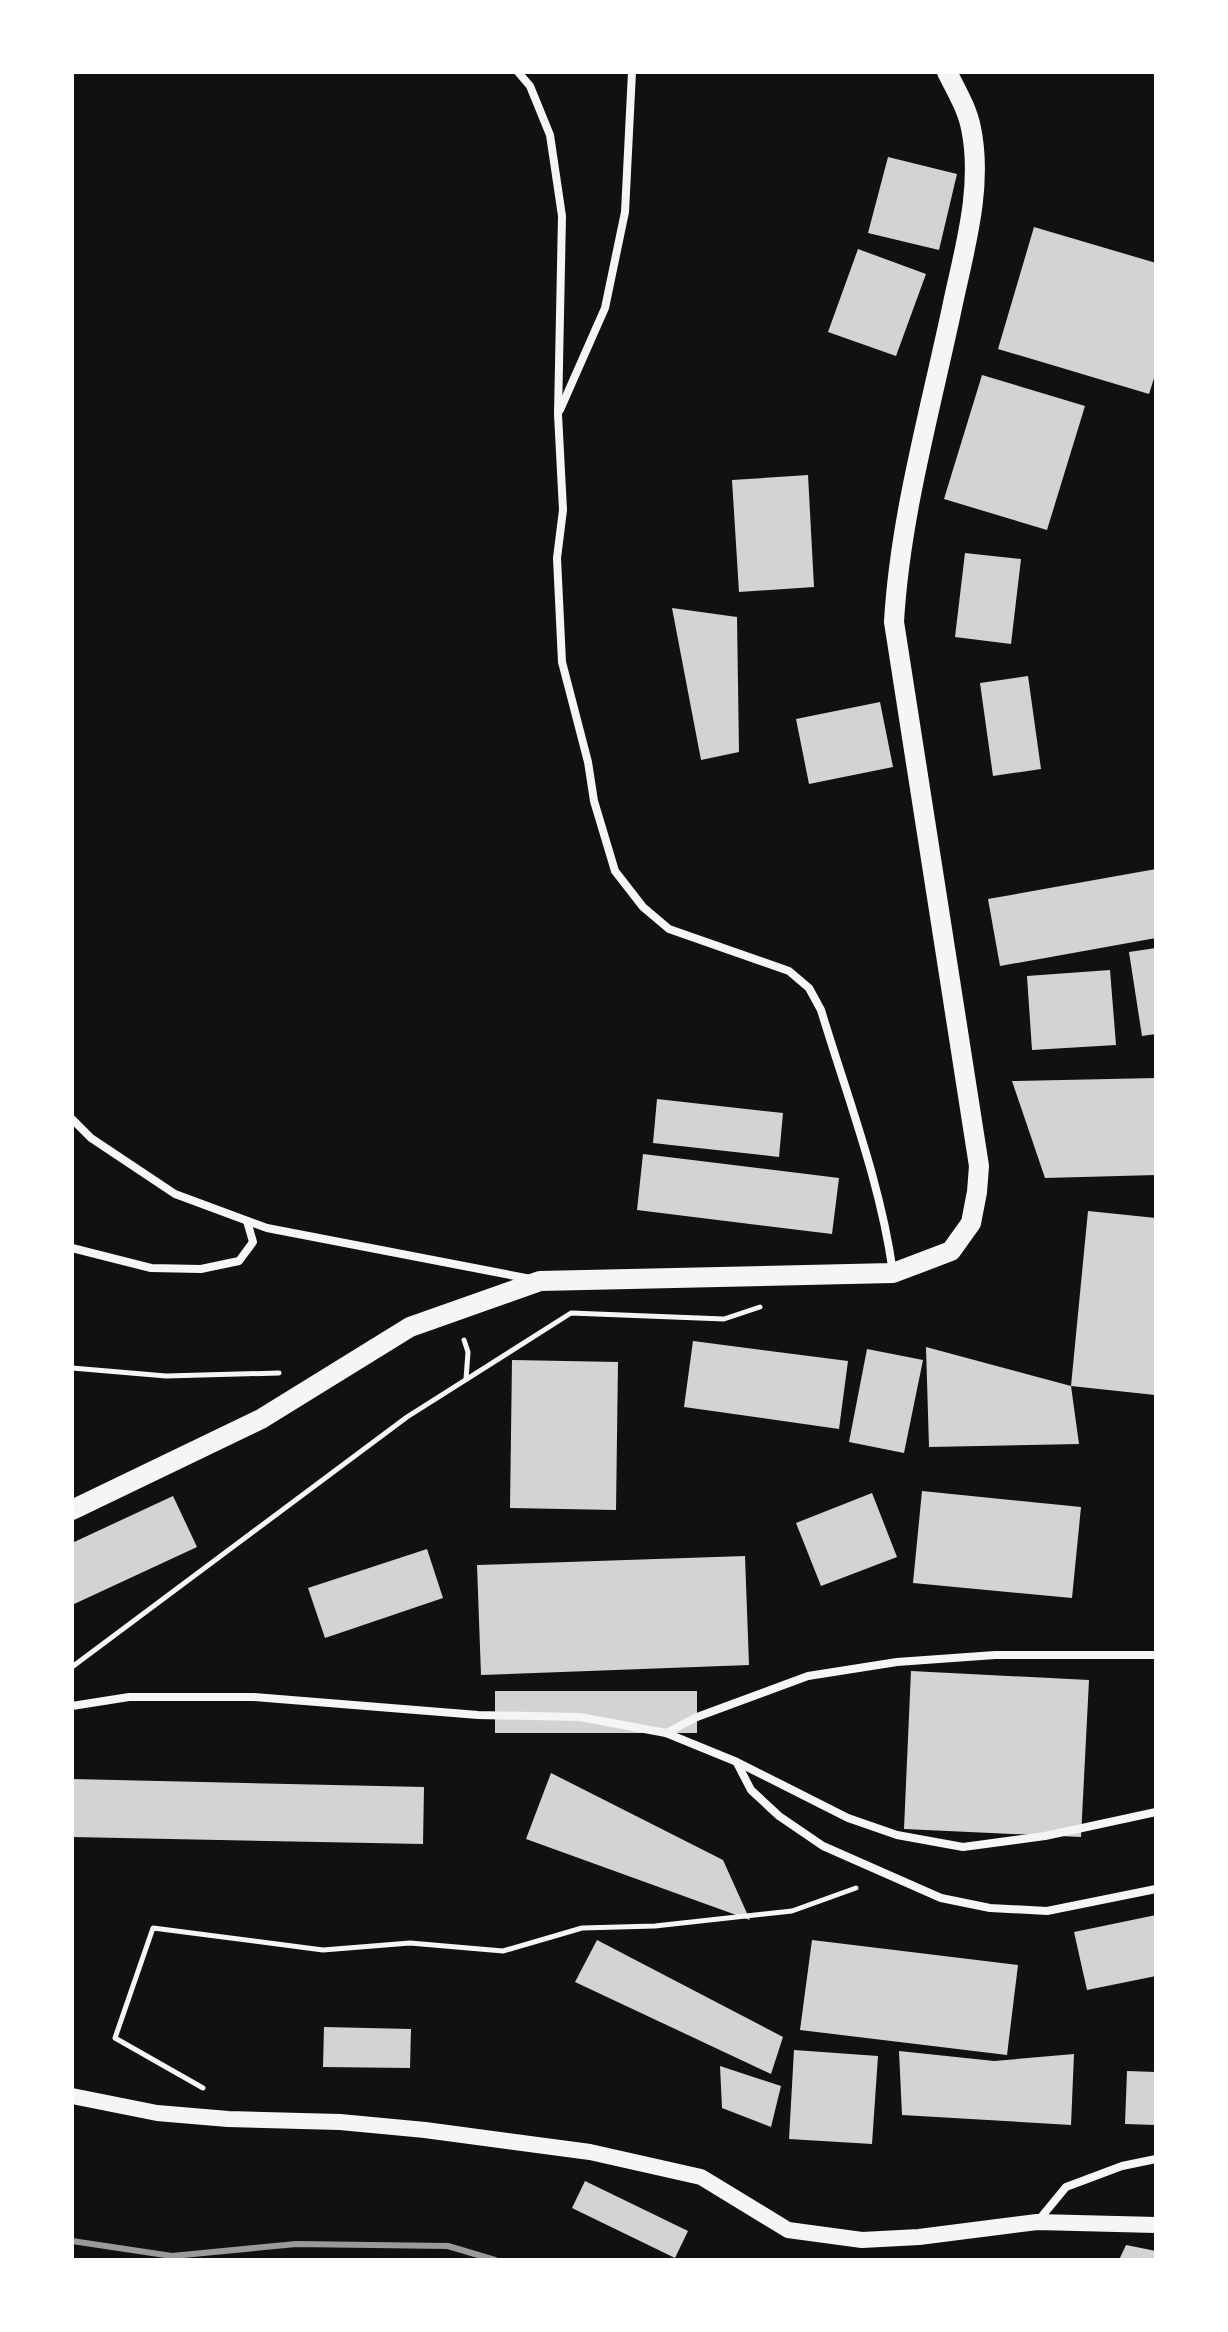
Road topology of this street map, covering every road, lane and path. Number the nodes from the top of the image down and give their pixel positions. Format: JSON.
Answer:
{"nodes":[{"id":1,"x":518,"y":72,"type":"edge"},
{"id":2,"x":632,"y":72,"type":"edge"},
{"id":3,"x":947,"y":72,"type":"edge"},
{"id":4,"x":558,"y":414,"type":"junction"},
{"id":5,"x":72,"y":1119,"type":"edge"},
{"id":6,"x":247,"y":1221,"type":"junction"},
{"id":7,"x":72,"y":1248,"type":"edge"},
{"id":8,"x":893,"y":1273,"type":"junction"},
{"id":9,"x":540,"y":1281,"type":"junction"},
{"id":10,"x":768,"y":1305,"type":"dead end"},
{"id":11,"x":72,"y":1368,"type":"edge"},
{"id":12,"x":282,"y":1373,"type":"dead end"},
{"id":13,"x":72,"y":1510,"type":"edge"},
{"id":14,"x":1156,"y":1655,"type":"edge"},
{"id":15,"x":72,"y":1667,"type":"edge"},
{"id":16,"x":72,"y":1706,"type":"edge"},
{"id":17,"x":666,"y":1733,"type":"junction"},
{"id":18,"x":737,"y":1762,"type":"junction"},
{"id":19,"x":1156,"y":1812,"type":"edge"},
{"id":20,"x":887,"y":1876,"type":"junction"},
{"id":21,"x":1156,"y":1889,"type":"edge"},
{"id":22,"x":206,"y":2090,"type":"dead end"},
{"id":23,"x":72,"y":2096,"type":"edge"},
{"id":24,"x":1156,"y":2159,"type":"edge"},
{"id":25,"x":1037,"y":2222,"type":"junction"},
{"id":26,"x":1156,"y":2225,"type":"edge"}],
"edges":[{"from":1,"to":4,"type":"street"},
{"from":2,"to":4,"type":"street"},
{"from":3,"to":8,"type":"main road"},
{"from":4,"to":8,"type":"street"},
{"from":5,"to":6,"type":"street"},
{"from":6,"to":7,"type":"street"},
{"from":6,"to":9,"type":"street"},
{"from":8,"to":9,"type":"main road"},
{"from":9,"to":13,"type":"main road"},
{"from":10,"to":15,"type":"path"},
{"from":11,"to":12,"type":"path"},
{"from":14,"to":17,"type":"street"},
{"from":16,"to":17,"type":"street"},
{"from":17,"to":18,"type":"street"},
{"from":18,"to":19,"type":"street"},
{"from":18,"to":20,"type":"street"},
{"from":20,"to":21,"type":"street"},
{"from":20,"to":22,"type":"path"},
{"from":23,"to":25,"type":"main road"},
{"from":24,"to":25,"type":"street"},
{"from":25,"to":26,"type":"main road"}]}
